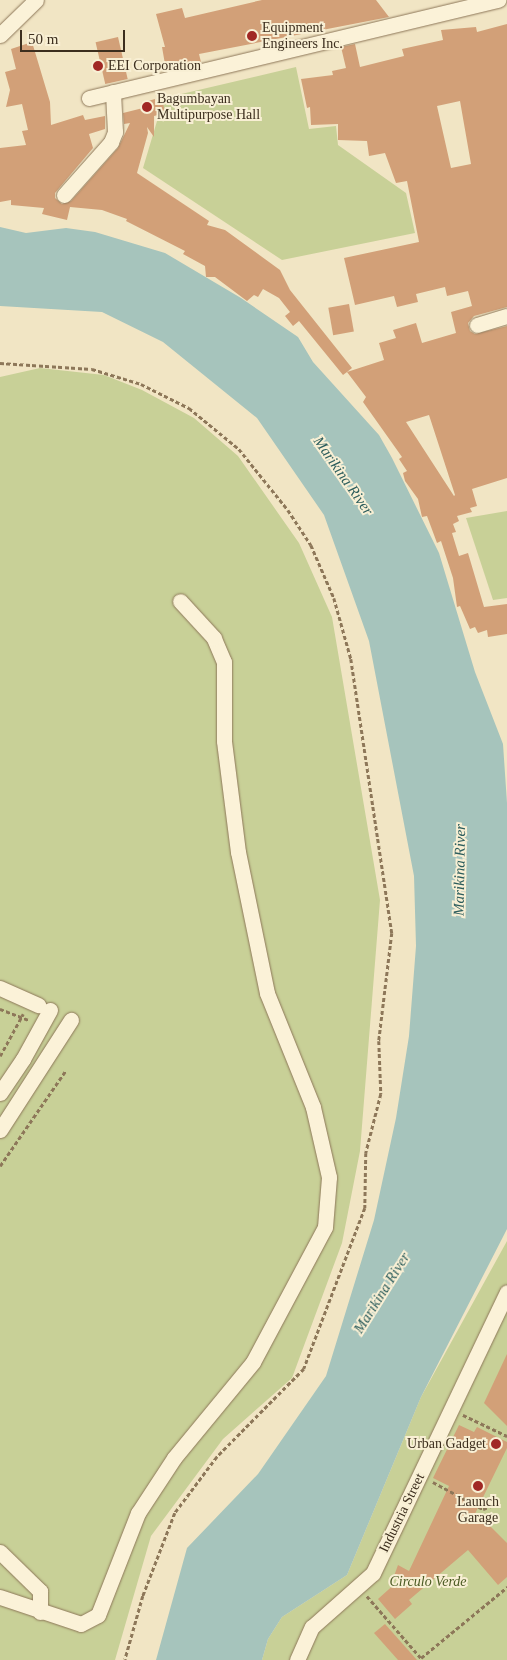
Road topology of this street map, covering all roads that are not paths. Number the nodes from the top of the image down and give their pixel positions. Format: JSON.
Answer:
{"nodes":[{"id":1,"x":36,"y":0,"type":"edge"},
{"id":2,"x":498,"y":0,"type":"edge"},
{"id":3,"x":0,"y":35,"type":"edge"},
{"id":4,"x":110,"y":93,"type":"junction"},
{"id":5,"x":88,"y":98,"type":"dead end"},
{"id":6,"x":64,"y":195,"type":"dead end"},
{"id":7,"x":507,"y":316,"type":"edge"},
{"id":8,"x":477,"y":325,"type":"dead end"},
{"id":9,"x":180,"y":601,"type":"dead end"},
{"id":10,"x":0,"y":988,"type":"edge"},
{"id":11,"x":71,"y":1020,"type":"dead end"},
{"id":12,"x":0,"y":1093,"type":"edge"},
{"id":13,"x":0,"y":1130,"type":"edge"},
{"id":14,"x":507,"y":1292,"type":"edge"},
{"id":15,"x":0,"y":1552,"type":"edge"},
{"id":16,"x":0,"y":1597,"type":"edge"},
{"id":17,"x":40,"y":1612,"type":"junction"},
{"id":18,"x":297,"y":1660,"type":"edge"}],
"edges":[{"from":1,"to":3,"type":"street"},
{"from":2,"to":4,"type":"street"},
{"from":4,"to":5,"type":"street"},
{"from":4,"to":6,"type":"street"},
{"from":7,"to":8,"type":"street"},
{"from":9,"to":17,"type":"street"},
{"from":10,"to":12,"type":"street"},
{"from":11,"to":13,"type":"street"},
{"from":14,"to":18,"type":"street","name":"Industria Street"},
{"from":15,"to":17,"type":"street"},
{"from":16,"to":17,"type":"street"}]}
